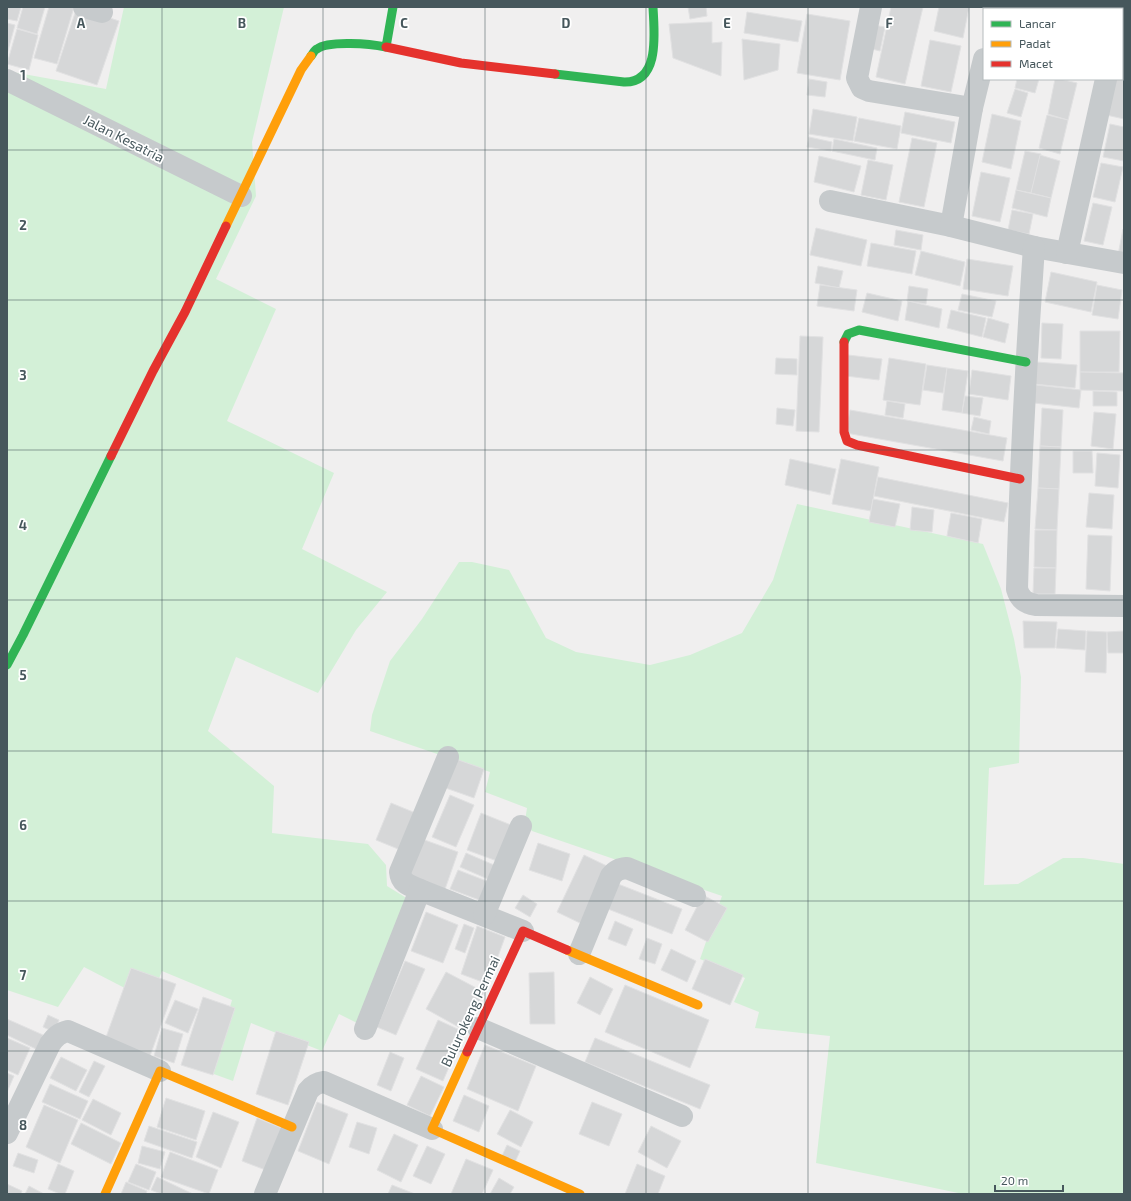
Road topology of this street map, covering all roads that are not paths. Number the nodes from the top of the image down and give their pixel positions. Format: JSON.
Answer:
{"nodes":[{"id":1,"x":393,"y":7,"type":"edge"},
{"id":2,"x":652,"y":7,"type":"edge"},
{"id":3,"x":871,"y":7,"type":"edge"},
{"id":4,"x":386,"y":48,"type":"junction"},
{"id":5,"x":983,"y":63,"type":"edge"},
{"id":6,"x":7,"y":80,"type":"edge"},
{"id":7,"x":1106,"y":80,"type":"edge"},
{"id":8,"x":972,"y":108,"type":"junction"},
{"id":9,"x":241,"y":196,"type":"junction"},
{"id":10,"x":830,"y":200,"type":"dead end"},
{"id":11,"x":951,"y":226,"type":"junction"},
{"id":12,"x":1034,"y":247,"type":"junction"},
{"id":13,"x":1067,"y":253,"type":"junction"},
{"id":14,"x":1124,"y":263,"type":"edge"},
{"id":15,"x":1026,"y":362,"type":"junction"},
{"id":16,"x":1020,"y":479,"type":"junction"},
{"id":17,"x":1124,"y":606,"type":"edge"},
{"id":18,"x":7,"y":665,"type":"edge"},
{"id":19,"x":448,"y":757,"type":"dead end"},
{"id":20,"x":521,"y":826,"type":"dead end"},
{"id":21,"x":420,"y":890,"type":"junction"},
{"id":22,"x":695,"y":896,"type":"dead end"},
{"id":23,"x":484,"y":915,"type":"junction"},
{"id":24,"x":523,"y":931,"type":"junction"},
{"id":25,"x":579,"y":954,"type":"junction"},
{"id":26,"x":698,"y":1005,"type":"dead end"},
{"id":27,"x":478,"y":1028,"type":"junction"},
{"id":28,"x":365,"y":1030,"type":"dead end"},
{"id":29,"x":160,"y":1070,"type":"junction"},
{"id":30,"x":682,"y":1116,"type":"dead end"},
{"id":31,"x":292,"y":1127,"type":"junction"},
{"id":32,"x":432,"y":1129,"type":"junction"},
{"id":33,"x":7,"y":1133,"type":"edge"},
{"id":34,"x":105,"y":1194,"type":"edge"},
{"id":35,"x":265,"y":1194,"type":"edge"},
{"id":36,"x":580,"y":1194,"type":"edge"}],
"edges":[{"from":1,"to":4,"type":"street"},
{"from":2,"to":4,"type":"street"},
{"from":3,"to":8,"type":"street"},
{"from":4,"to":9,"type":"street"},
{"from":5,"to":8,"type":"street"},
{"from":6,"to":9,"type":"street","name":"Jalan Kesatria"},
{"from":7,"to":13,"type":"street"},
{"from":8,"to":11,"type":"street"},
{"from":9,"to":18,"type":"street"},
{"from":10,"to":11,"type":"street"},
{"from":11,"to":12,"type":"street"},
{"from":12,"to":13,"type":"street"},
{"from":12,"to":15,"type":"street"},
{"from":13,"to":14,"type":"street"},
{"from":15,"to":16,"type":"street"},
{"from":15,"to":16,"type":"street"},
{"from":16,"to":17,"type":"street"},
{"from":19,"to":21,"type":"street"},
{"from":20,"to":23,"type":"street"},
{"from":21,"to":23,"type":"street"},
{"from":21,"to":28,"type":"street"},
{"from":22,"to":25,"type":"street"},
{"from":23,"to":24,"type":"street"},
{"from":24,"to":25,"type":"street"},
{"from":24,"to":27,"type":"street","name":"Bulurokeng Permai"},
{"from":25,"to":26,"type":"street"},
{"from":27,"to":30,"type":"street"},
{"from":27,"to":32,"type":"street","name":"Bulurokeng Permai"},
{"from":29,"to":31,"type":"street"},
{"from":29,"to":33,"type":"street"},
{"from":29,"to":34,"type":"street"},
{"from":31,"to":32,"type":"street"},
{"from":31,"to":35,"type":"street"},
{"from":32,"to":36,"type":"street"}]}
